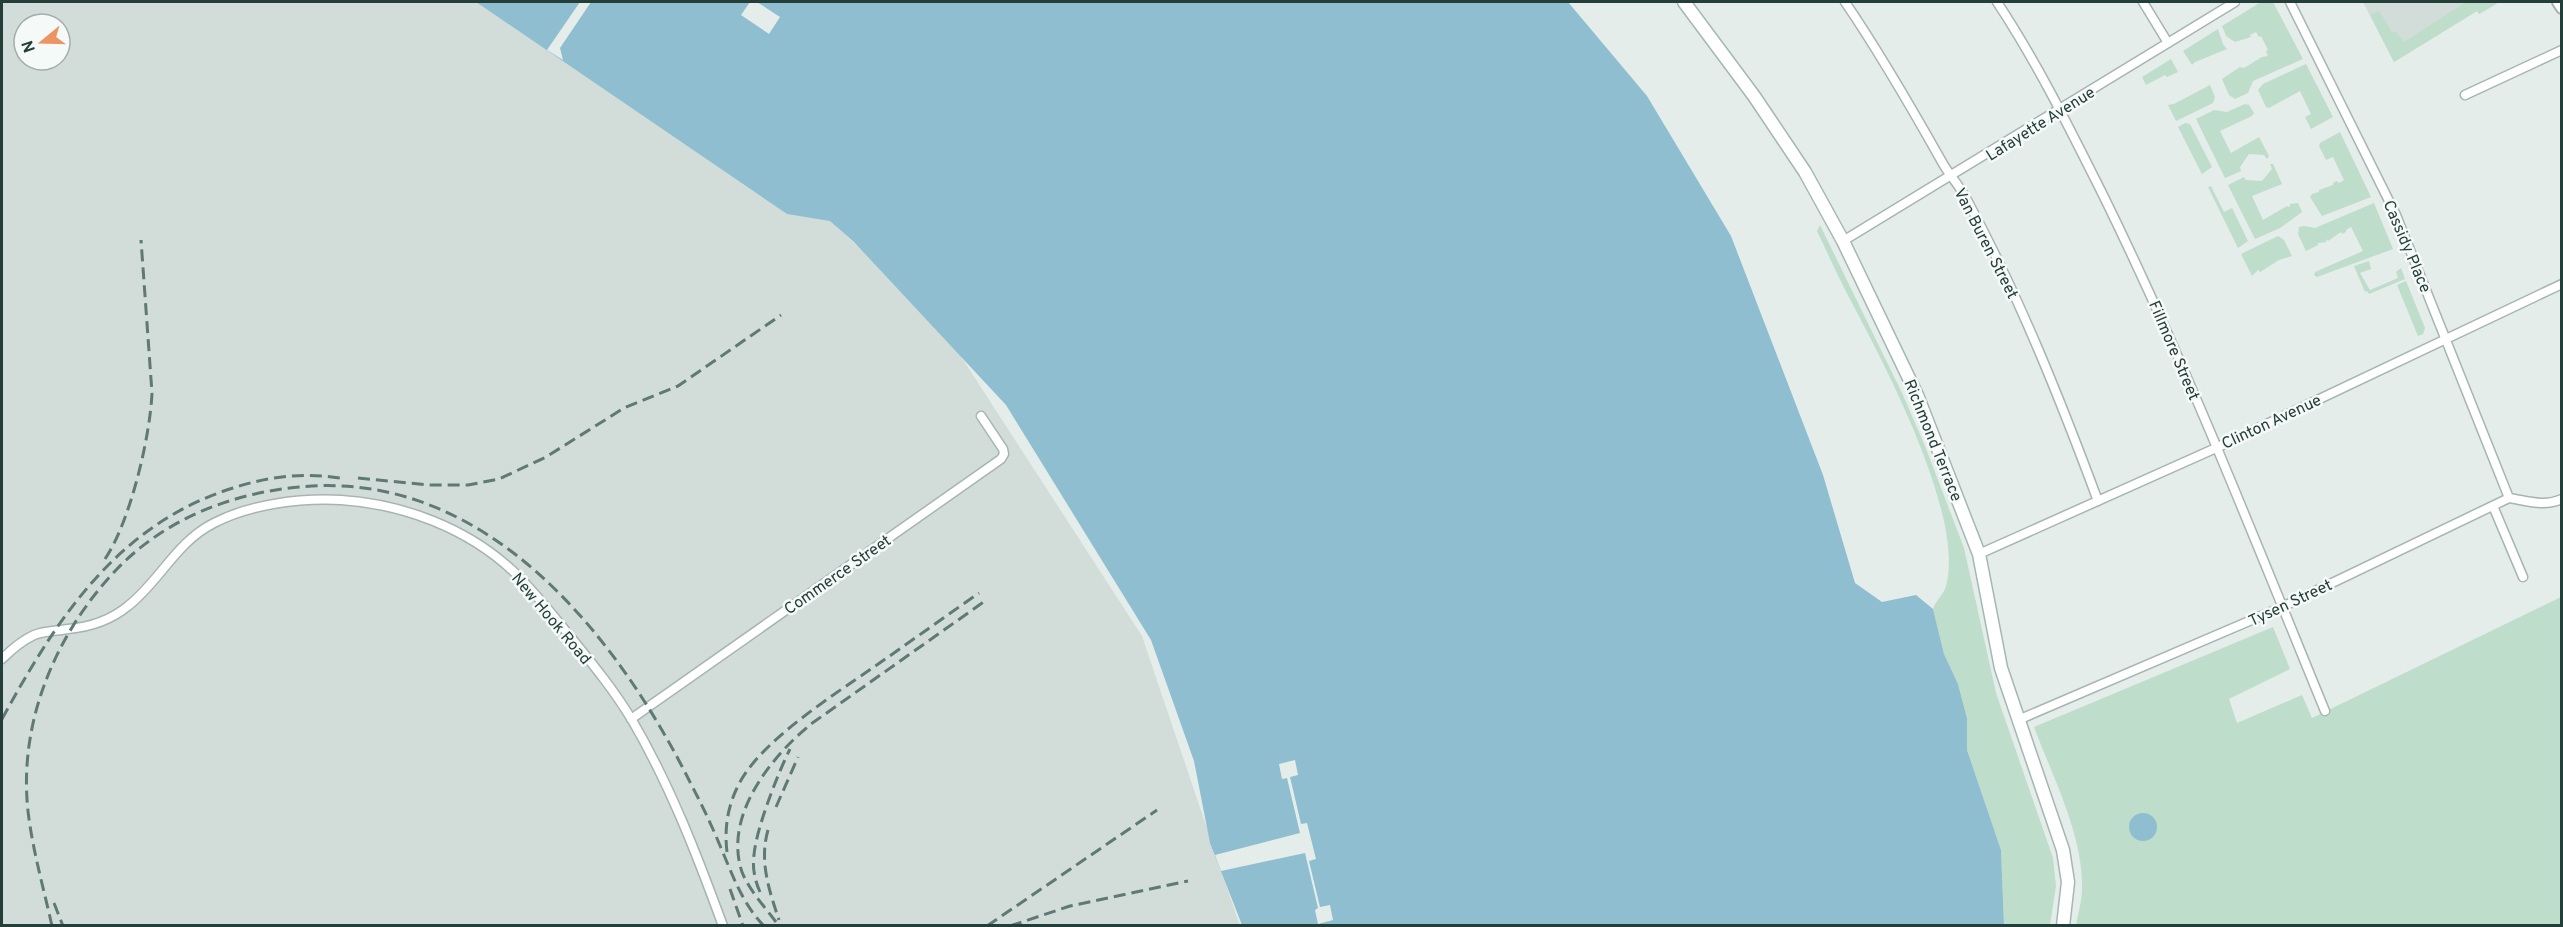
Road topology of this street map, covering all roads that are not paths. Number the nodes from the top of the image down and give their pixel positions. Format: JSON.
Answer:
{"nodes":[{"id":1,"x":1684,"y":2,"type":"edge"},
{"id":2,"x":1845,"y":2,"type":"edge"},
{"id":3,"x":1998,"y":2,"type":"edge"},
{"id":4,"x":2143,"y":2,"type":"edge"},
{"id":5,"x":2235,"y":2,"type":"edge"},
{"id":6,"x":2289,"y":2,"type":"edge"},
{"id":7,"x":2558,"y":2,"type":"edge"},
{"id":8,"x":2562,"y":8,"type":"edge"},
{"id":9,"x":2168,"y":43,"type":"junction"},
{"id":10,"x":2562,"y":50,"type":"edge"},
{"id":11,"x":2465,"y":94,"type":"dead end"},
{"id":12,"x":2061,"y":110,"type":"junction"},
{"id":13,"x":1952,"y":177,"type":"junction"},
{"id":14,"x":1844,"y":241,"type":"junction"},
{"id":15,"x":2562,"y":284,"type":"edge"},
{"id":16,"x":2446,"y":339,"type":"junction"},
{"id":17,"x":981,"y":416,"type":"dead end"},
{"id":18,"x":2216,"y":448,"type":"junction"},
{"id":19,"x":2509,"y":498,"type":"junction"},
{"id":20,"x":2562,"y":499,"type":"edge"},
{"id":21,"x":2098,"y":501,"type":"junction"},
{"id":22,"x":2493,"y":506,"type":"junction"},
{"id":23,"x":1979,"y":554,"type":"junction"},
{"id":24,"x":2523,"y":577,"type":"dead end"},
{"id":25,"x":2282,"y":607,"type":"junction"},
{"id":26,"x":2,"y":659,"type":"edge"},
{"id":27,"x":2325,"y":711,"type":"dead end"},
{"id":28,"x":631,"y":719,"type":"junction"},
{"id":29,"x":2018,"y":720,"type":"junction"},
{"id":30,"x":723,"y":926,"type":"edge"},
{"id":31,"x":2062,"y":926,"type":"edge"}],
"edges":[{"from":1,"to":14,"type":"main road","name":"Richmond Terrace"},
{"from":2,"to":13,"type":"street","name":"Van Buren Street"},
{"from":3,"to":12,"type":"street","name":"Fillmore Street"},
{"from":4,"to":9,"type":"street"},
{"from":5,"to":9,"type":"street","name":"Lafayette Avenue"},
{"from":6,"to":16,"type":"street","name":"Cassidy Place"},
{"from":7,"to":8,"type":"street"},
{"from":9,"to":12,"type":"street","name":"Lafayette Avenue"},
{"from":10,"to":11,"type":"street"},
{"from":12,"to":13,"type":"street","name":"Lafayette Avenue"},
{"from":12,"to":18,"type":"street","name":"Fillmore Street"},
{"from":13,"to":14,"type":"street","name":"Lafayette Avenue"},
{"from":13,"to":21,"type":"street","name":"Van Buren Street"},
{"from":14,"to":23,"type":"main road","name":"Richmond Terrace"},
{"from":15,"to":16,"type":"street","name":"Clinton Avenue"},
{"from":16,"to":18,"type":"street","name":"Clinton Avenue"},
{"from":16,"to":19,"type":"street","name":"Cassidy Place"},
{"from":17,"to":28,"type":"street","name":"Commerce Street"},
{"from":18,"to":21,"type":"street","name":"Clinton Avenue"},
{"from":18,"to":25,"type":"street","name":"Fillmore Street"},
{"from":19,"to":20,"type":"street"},
{"from":19,"to":22,"type":"street","name":"Tysen Street"},
{"from":21,"to":23,"type":"street","name":"Clinton Avenue"},
{"from":22,"to":24,"type":"street"},
{"from":22,"to":25,"type":"street","name":"Tysen Street"},
{"from":23,"to":29,"type":"main road","name":"Richmond Terrace"},
{"from":25,"to":27,"type":"street","name":"Fillmore Street"},
{"from":25,"to":29,"type":"street","name":"Tysen Street"},
{"from":26,"to":28,"type":"street","name":"New Hook Road"},
{"from":28,"to":30,"type":"street","name":"New Hook Road"},
{"from":29,"to":31,"type":"main road","name":"Richmond Terrace"}]}
